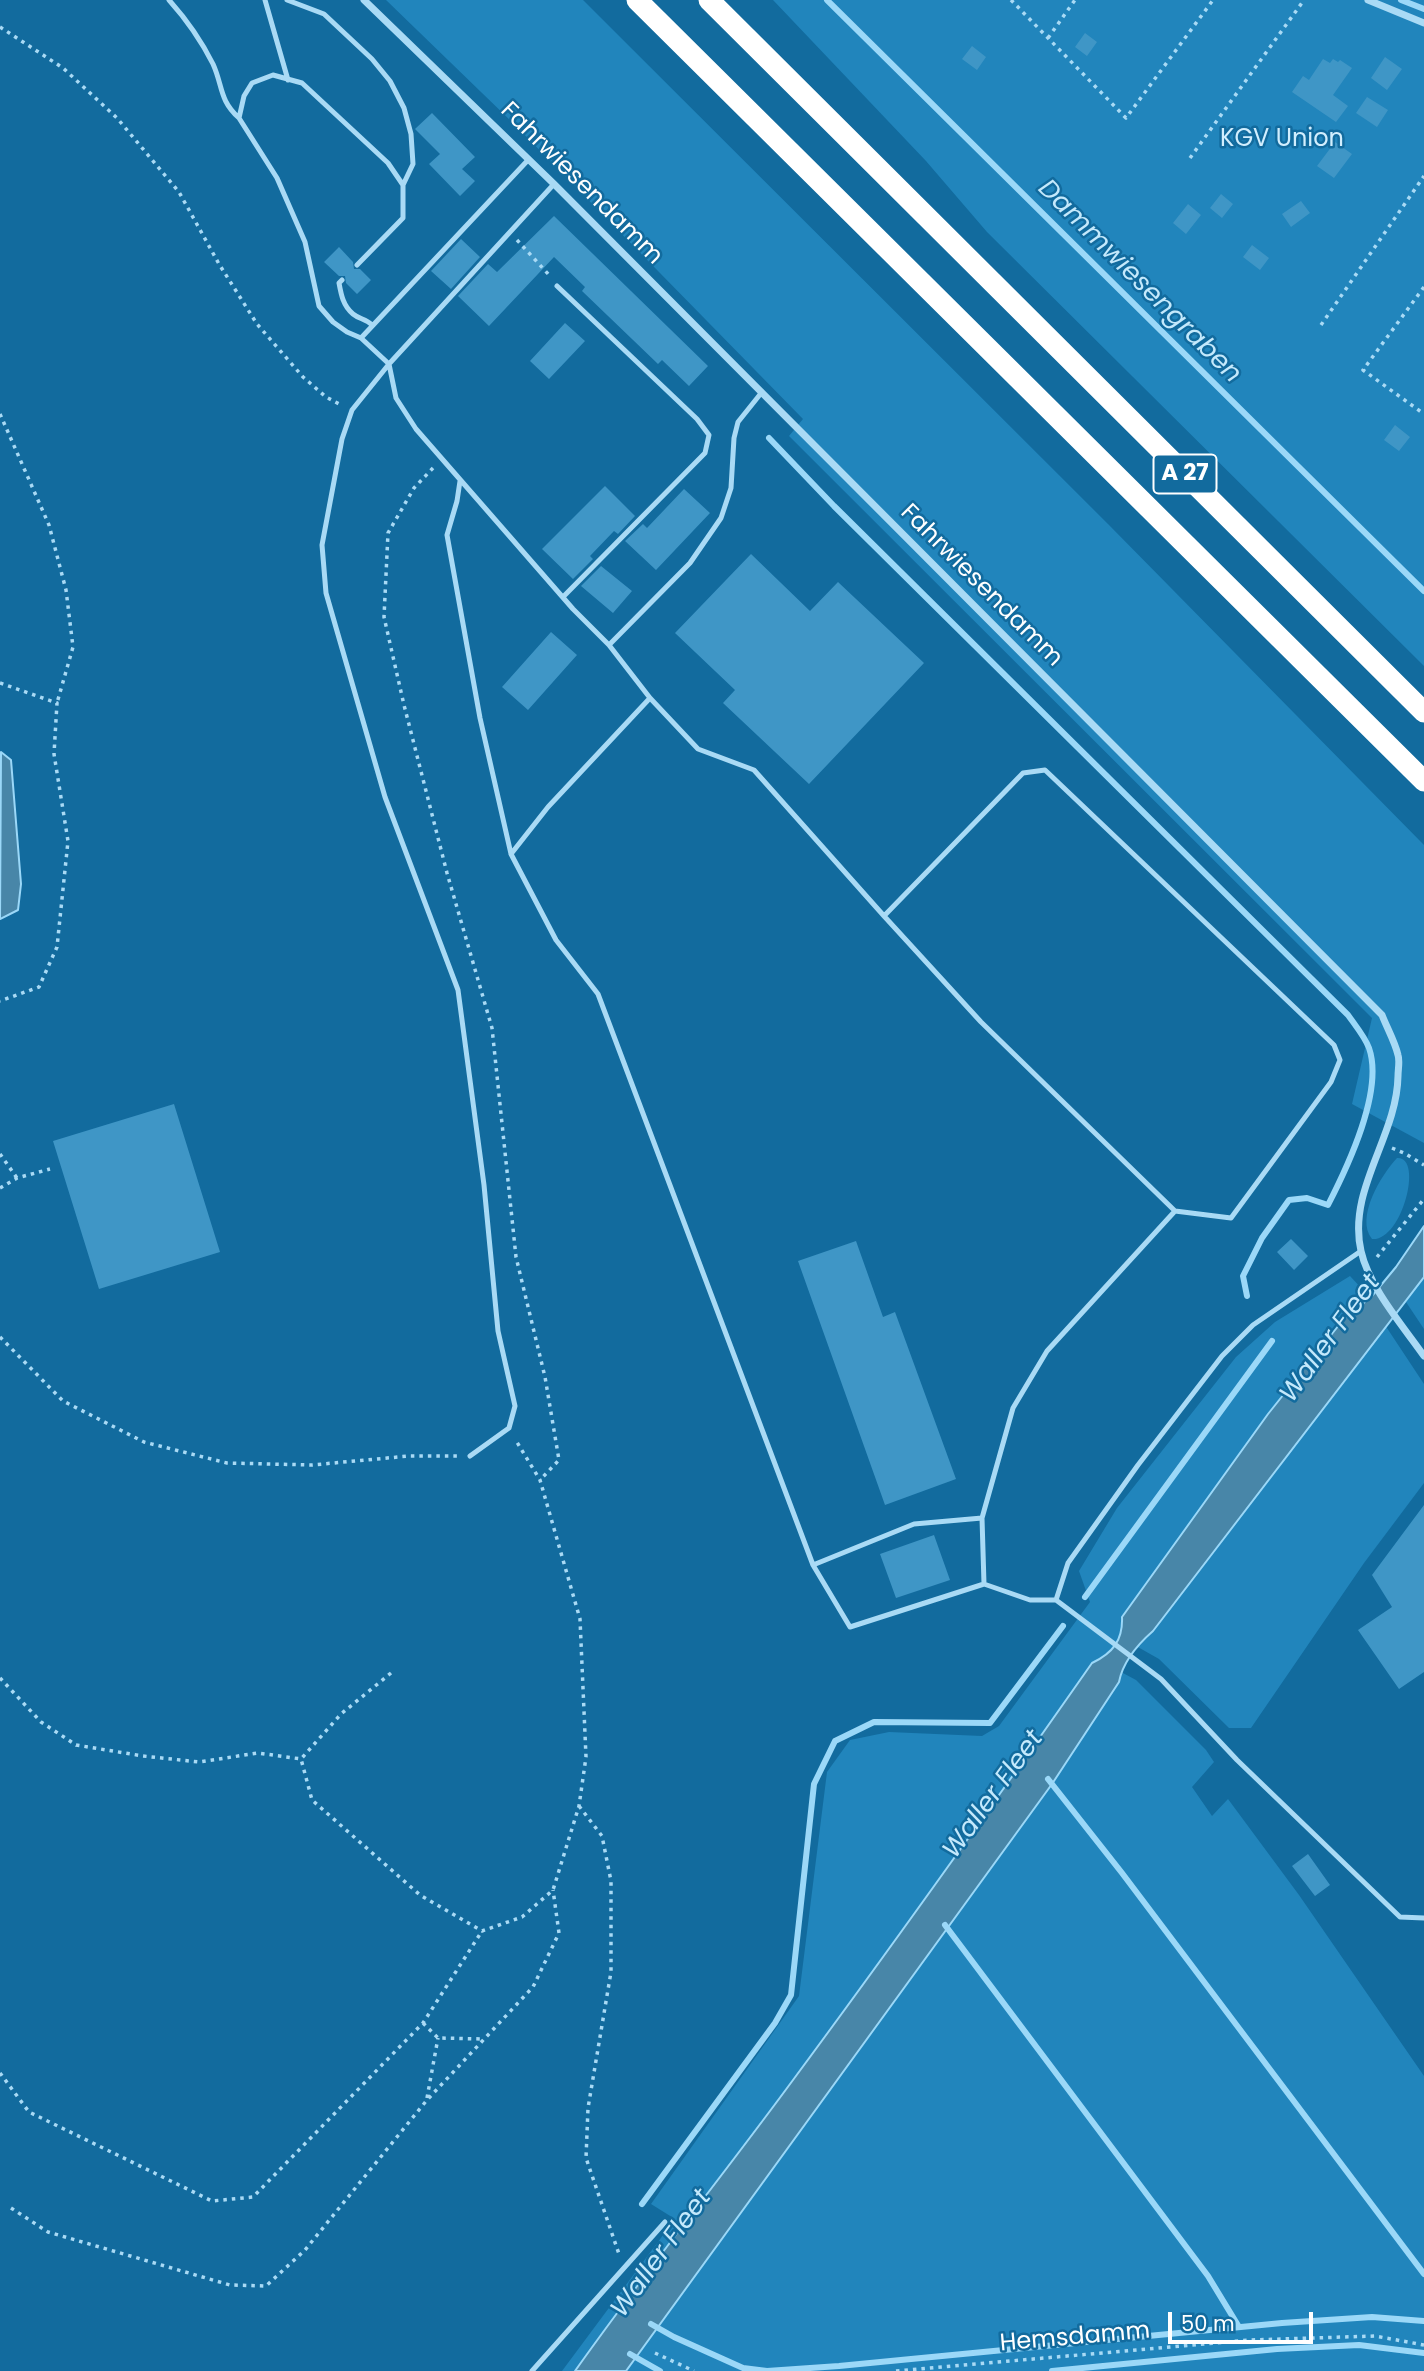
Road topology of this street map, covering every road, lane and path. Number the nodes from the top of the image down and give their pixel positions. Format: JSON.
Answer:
{"nodes":[{"id":1,"x":169,"y":0,"type":"edge"},
{"id":2,"x":265,"y":0,"type":"edge"},
{"id":3,"x":287,"y":0,"type":"edge"},
{"id":4,"x":364,"y":0,"type":"edge"},
{"id":5,"x":637,"y":0,"type":"edge"},
{"id":6,"x":709,"y":0,"type":"edge"},
{"id":7,"x":1011,"y":0,"type":"edge"},
{"id":8,"x":1075,"y":0,"type":"edge"},
{"id":9,"x":1213,"y":0,"type":"edge"},
{"id":10,"x":1304,"y":0,"type":"edge"},
{"id":11,"x":1368,"y":0,"type":"edge"},
{"id":12,"x":1424,"y":23,"type":"edge"},
{"id":13,"x":0,"y":27,"type":"edge"},
{"id":14,"x":1048,"y":38,"type":"junction"},
{"id":15,"x":288,"y":80,"type":"junction"},
{"id":16,"x":239,"y":118,"type":"junction"},
{"id":17,"x":1190,"y":158,"type":"dead end"},
{"id":18,"x":529,"y":159,"type":"junction"},
{"id":19,"x":1424,"y":176,"type":"edge"},
{"id":20,"x":554,"y":184,"type":"junction"},
{"id":21,"x":403,"y":185,"type":"junction"},
{"id":22,"x":509,"y":232,"type":"junction"},
{"id":23,"x":356,"y":265,"type":"dead end"},
{"id":24,"x":342,"y":280,"type":"dead end"},
{"id":25,"x":557,"y":286,"type":"joint"},
{"id":26,"x":1424,"y":287,"type":"edge"},
{"id":27,"x":372,"y":325,"type":"junction"},
{"id":28,"x":1321,"y":325,"type":"dead end"},
{"id":29,"x":361,"y":338,"type":"junction"},
{"id":30,"x":389,"y":364,"type":"junction"},
{"id":31,"x":762,"y":391,"type":"junction"},
{"id":32,"x":352,"y":410,"type":"junction"},
{"id":33,"x":0,"y":414,"type":"edge"},
{"id":34,"x":1424,"y":414,"type":"edge"},
{"id":35,"x":442,"y":459,"type":"junction"},
{"id":36,"x":460,"y":481,"type":"junction"},
{"id":37,"x":563,"y":597,"type":"junction"},
{"id":38,"x":609,"y":645,"type":"junction"},
{"id":39,"x":0,"y":683,"type":"edge"},
{"id":40,"x":650,"y":698,"type":"junction"},
{"id":41,"x":57,"y":703,"type":"junction"},
{"id":42,"x":1424,"y":712,"type":"edge"},
{"id":43,"x":1424,"y":781,"type":"edge"},
{"id":44,"x":511,"y":854,"type":"junction"},
{"id":45,"x":884,"y":916,"type":"junction"},
{"id":46,"x":0,"y":1001,"type":"edge"},
{"id":47,"x":1383,"y":1145,"type":"junction"},
{"id":48,"x":0,"y":1154,"type":"edge"},
{"id":49,"x":1424,"y":1165,"type":"edge"},
{"id":50,"x":50,"y":1169,"type":"dead end"},
{"id":51,"x":17,"y":1178,"type":"junction"},
{"id":52,"x":0,"y":1188,"type":"edge"},
{"id":53,"x":1424,"y":1199,"type":"edge"},
{"id":54,"x":1175,"y":1211,"type":"junction"},
{"id":55,"x":1361,"y":1251,"type":"junction"},
{"id":56,"x":1368,"y":1268,"type":"junction"},
{"id":57,"x":0,"y":1337,"type":"edge"},
{"id":58,"x":1424,"y":1356,"type":"edge"},
{"id":59,"x":509,"y":1428,"type":"junction"},
{"id":60,"x":470,"y":1456,"type":"joint"},
{"id":61,"x":540,"y":1480,"type":"junction"},
{"id":62,"x":982,"y":1518,"type":"junction"},
{"id":63,"x":813,"y":1565,"type":"junction"},
{"id":64,"x":985,"y":1584,"type":"junction"},
{"id":65,"x":1056,"y":1600,"type":"junction"},
{"id":66,"x":391,"y":1674,"type":"dead end"},
{"id":67,"x":0,"y":1678,"type":"edge"},
{"id":68,"x":301,"y":1759,"type":"junction"},
{"id":69,"x":579,"y":1806,"type":"junction"},
{"id":70,"x":553,"y":1890,"type":"junction"},
{"id":71,"x":1424,"y":1917,"type":"edge"},
{"id":72,"x":482,"y":1931,"type":"junction"},
{"id":73,"x":423,"y":2023,"type":"junction"},
{"id":74,"x":438,"y":2038,"type":"junction"},
{"id":75,"x":484,"y":2039,"type":"junction"},
{"id":76,"x":0,"y":2073,"type":"edge"},
{"id":77,"x":427,"y":2100,"type":"junction"},
{"id":78,"x":10,"y":2208,"type":"dead end"},
{"id":79,"x":664,"y":2222,"type":"dead end"},
{"id":80,"x":624,"y":2270,"type":"junction"},
{"id":81,"x":1424,"y":2345,"type":"edge"},
{"id":82,"x":655,"y":2353,"type":"dead end"},
{"id":83,"x":532,"y":2371,"type":"edge"},
{"id":84,"x":694,"y":2371,"type":"edge"},
{"id":85,"x":896,"y":2371,"type":"edge"}],
"edges":[{"from":1,"to":16,"type":"lane"},
{"from":2,"to":15,"type":"lane"},
{"from":3,"to":21,"type":"lane"},
{"from":4,"to":18,"type":"street","name":"Fahrwiesendamm"},
{"from":5,"to":43,"type":"highway","number":"A 27"},
{"from":6,"to":42,"type":"highway","number":"A 27"},
{"from":7,"to":14,"type":"path"},
{"from":8,"to":14,"type":"path"},
{"from":9,"to":14,"type":"path"},
{"from":10,"to":17,"type":"path"},
{"from":11,"to":12,"type":"street"},
{"from":13,"to":32,"type":"path"},
{"from":15,"to":16,"type":"lane"},
{"from":15,"to":21,"type":"lane"},
{"from":16,"to":29,"type":"lane"},
{"from":18,"to":20,"type":"street","name":"Fahrwiesendamm"},
{"from":18,"to":27,"type":"lane"},
{"from":19,"to":28,"type":"path"},
{"from":20,"to":22,"type":"lane"},
{"from":20,"to":31,"type":"street","name":"Fahrwiesendamm"},
{"from":21,"to":23,"type":"lane"},
{"from":22,"to":25,"type":"path"},
{"from":22,"to":30,"type":"lane"},
{"from":24,"to":27,"type":"lane"},
{"from":25,"to":37,"type":"lane"},
{"from":26,"to":34,"type":"path"},
{"from":27,"to":29,"type":"lane"},
{"from":29,"to":30,"type":"lane"},
{"from":30,"to":32,"type":"lane"},
{"from":30,"to":35,"type":"lane"},
{"from":31,"to":38,"type":"lane"},
{"from":31,"to":47,"type":"street","name":"Fahrwiesendamm"},
{"from":32,"to":59,"type":"lane"},
{"from":33,"to":41,"type":"path"},
{"from":35,"to":36,"type":"lane"},
{"from":35,"to":61,"type":"path"},
{"from":36,"to":37,"type":"lane"},
{"from":36,"to":44,"type":"lane"},
{"from":37,"to":38,"type":"lane"},
{"from":38,"to":40,"type":"lane"},
{"from":39,"to":41,"type":"path"},
{"from":40,"to":44,"type":"lane"},
{"from":40,"to":45,"type":"lane"},
{"from":41,"to":46,"type":"path"},
{"from":44,"to":63,"type":"lane"},
{"from":45,"to":54,"type":"lane"},
{"from":45,"to":54,"type":"lane"},
{"from":47,"to":49,"type":"path"},
{"from":47,"to":55,"type":"street","name":"Fahrwiesendamm"},
{"from":48,"to":51,"type":"path"},
{"from":50,"to":51,"type":"path"},
{"from":51,"to":52,"type":"path"},
{"from":53,"to":56,"type":"path"},
{"from":54,"to":62,"type":"lane"},
{"from":55,"to":56,"type":"street","name":"Fahrwiesendamm"},
{"from":55,"to":65,"type":"lane"},
{"from":56,"to":58,"type":"street","name":"Fahrwiesendamm"},
{"from":57,"to":60,"type":"path"},
{"from":59,"to":60,"type":"lane"},
{"from":59,"to":61,"type":"path"},
{"from":61,"to":69,"type":"path"},
{"from":62,"to":63,"type":"lane"},
{"from":62,"to":64,"type":"lane"},
{"from":63,"to":64,"type":"lane"},
{"from":64,"to":65,"type":"lane"},
{"from":65,"to":71,"type":"lane"},
{"from":66,"to":68,"type":"path"},
{"from":67,"to":68,"type":"path"},
{"from":68,"to":72,"type":"path"},
{"from":69,"to":70,"type":"path"},
{"from":69,"to":80,"type":"path"},
{"from":70,"to":72,"type":"path"},
{"from":70,"to":75,"type":"path"},
{"from":72,"to":73,"type":"path"},
{"from":73,"to":74,"type":"path"},
{"from":73,"to":76,"type":"path"},
{"from":74,"to":75,"type":"path"},
{"from":74,"to":77,"type":"path"},
{"from":75,"to":77,"type":"path"},
{"from":77,"to":78,"type":"path"},
{"from":79,"to":80,"type":"lane"},
{"from":80,"to":83,"type":"lane"},
{"from":81,"to":85,"type":"path","name":"Hemsdamm"},
{"from":82,"to":84,"type":"path"}]}
